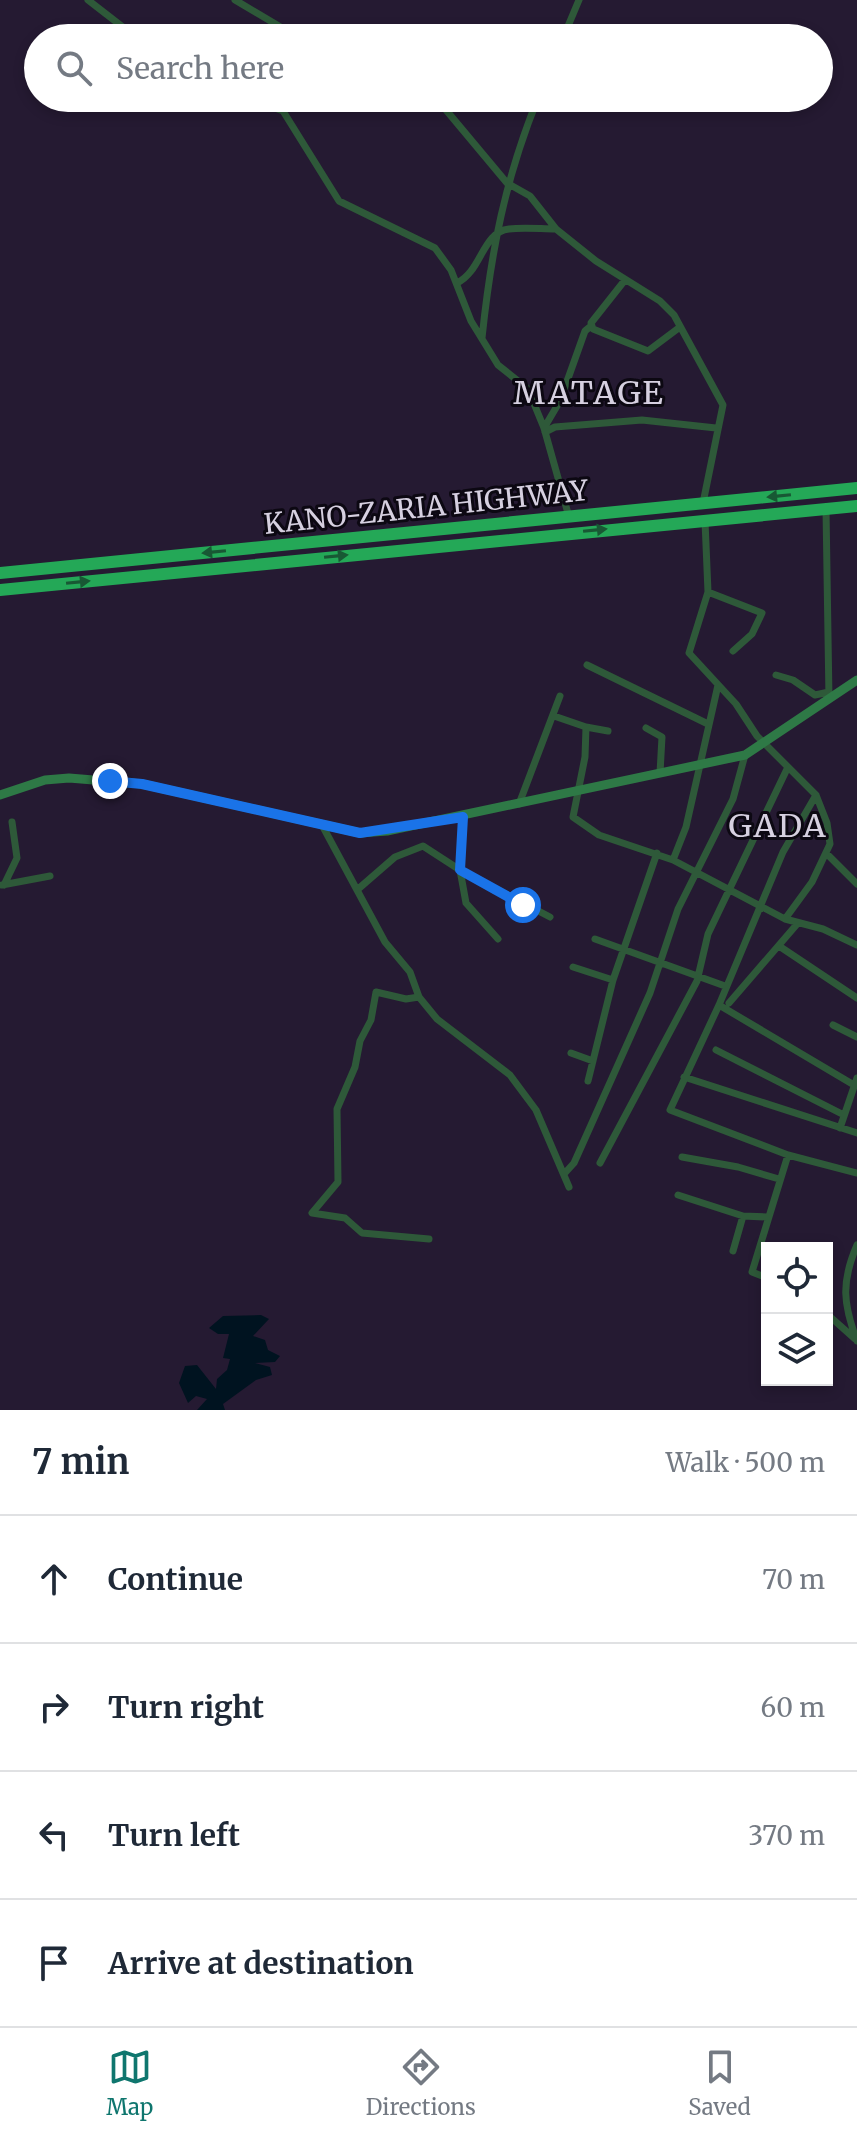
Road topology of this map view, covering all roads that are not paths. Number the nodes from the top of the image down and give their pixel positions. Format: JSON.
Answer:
{"nodes":[{"id":1,"x":88,"y":0,"type":"edge"},
{"id":2,"x":235,"y":0,"type":"edge"},
{"id":3,"x":579,"y":0,"type":"edge"},
{"id":4,"x":119,"y":24,"type":"edge"},
{"id":5,"x":275,"y":24,"type":"edge"},
{"id":6,"x":569,"y":24,"type":"edge"},
{"id":7,"x":284,"y":112,"type":"edge"},
{"id":8,"x":448,"y":112,"type":"edge"},
{"id":9,"x":533,"y":112,"type":"edge"},
{"id":10,"x":507,"y":183,"type":"junction"},
{"id":11,"x":556,"y":229,"type":"junction"},
{"id":12,"x":495,"y":234,"type":"junction"},
{"id":13,"x":625,"y":280,"type":"junction"},
{"id":14,"x":457,"y":283,"type":"junction"},
{"id":15,"x":591,"y":326,"type":"junction"},
{"id":16,"x":680,"y":327,"type":"junction"},
{"id":17,"x":482,"y":340,"type":"junction"},
{"id":18,"x":716,"y":428,"type":"junction"},
{"id":19,"x":545,"y":430,"type":"junction"},
{"id":20,"x":857,"y":488,"type":"edge"},
{"id":21,"x":703,"y":503,"type":"junction"},
{"id":22,"x":857,"y":506,"type":"edge"},
{"id":23,"x":826,"y":509,"type":"junction"},
{"id":24,"x":569,"y":517,"type":"junction"},
{"id":25,"x":705,"y":519,"type":"junction"},
{"id":26,"x":0,"y":573,"type":"edge"},
{"id":27,"x":0,"y":590,"type":"edge"},
{"id":28,"x":708,"y":592,"type":"junction"},
{"id":29,"x":733,"y":651,"type":"dead end"},
{"id":30,"x":587,"y":665,"type":"dead end"},
{"id":31,"x":776,"y":675,"type":"dead end"},
{"id":32,"x":857,"y":680,"type":"edge"},
{"id":33,"x":718,"y":685,"type":"junction"},
{"id":34,"x":829,"y":695,"type":"junction"},
{"id":35,"x":560,"y":696,"type":"dead end"},
{"id":36,"x":554,"y":716,"type":"junction"},
{"id":37,"x":708,"y":724,"type":"junction"},
{"id":38,"x":586,"y":727,"type":"junction"},
{"id":39,"x":646,"y":728,"type":"dead end"},
{"id":40,"x":608,"y":731,"type":"dead end"},
{"id":41,"x":765,"y":743,"type":"junction"},
{"id":42,"x":745,"y":755,"type":"junction"},
{"id":43,"x":701,"y":764,"type":"junction"},
{"id":44,"x":787,"y":769,"type":"junction"},
{"id":45,"x":660,"y":773,"type":"junction"},
{"id":46,"x":577,"y":792,"type":"junction"},
{"id":47,"x":0,"y":795,"type":"edge"},
{"id":48,"x":816,"y":795,"type":"junction"},
{"id":49,"x":519,"y":804,"type":"junction"},
{"id":50,"x":463,"y":817,"type":"junction"},
{"id":51,"x":12,"y":822,"type":"dead end"},
{"id":52,"x":322,"y":825,"type":"junction"},
{"id":53,"x":657,"y":853,"type":"junction"},
{"id":54,"x":826,"y":853,"type":"junction"},
{"id":55,"x":673,"y":860,"type":"junction"},
{"id":56,"x":460,"y":870,"type":"junction"},
{"id":57,"x":697,"y":873,"type":"junction"},
{"id":58,"x":50,"y":876,"type":"dead end"},
{"id":59,"x":857,"y":884,"type":"edge"},
{"id":60,"x":2,"y":886,"type":"edge"},
{"id":61,"x":730,"y":888,"type":"junction"},
{"id":62,"x":357,"y":890,"type":"junction"},
{"id":63,"x":762,"y":906,"type":"junction"},
{"id":64,"x":550,"y":917,"type":"dead end"},
{"id":65,"x":785,"y":919,"type":"junction"},
{"id":66,"x":798,"y":923,"type":"junction"},
{"id":67,"x":498,"y":939,"type":"dead end"},
{"id":68,"x":595,"y":939,"type":"dead end"},
{"id":69,"x":857,"y":945,"type":"edge"},
{"id":70,"x":779,"y":946,"type":"junction"},
{"id":71,"x":623,"y":948,"type":"junction"},
{"id":72,"x":662,"y":962,"type":"junction"},
{"id":73,"x":573,"y":967,"type":"dead end"},
{"id":74,"x":697,"y":975,"type":"junction"},
{"id":75,"x":613,"y":980,"type":"junction"},
{"id":76,"x":725,"y":986,"type":"junction"},
{"id":77,"x":419,"y":997,"type":"junction"},
{"id":78,"x":857,"y":998,"type":"edge"},
{"id":79,"x":729,"y":1003,"type":"dead end"},
{"id":80,"x":719,"y":1005,"type":"junction"},
{"id":81,"x":833,"y":1025,"type":"dead end"},
{"id":82,"x":857,"y":1037,"type":"edge"},
{"id":83,"x":716,"y":1050,"type":"dead end"},
{"id":84,"x":571,"y":1053,"type":"dead end"},
{"id":85,"x":593,"y":1061,"type":"junction"},
{"id":86,"x":684,"y":1077,"type":"junction"},
{"id":87,"x":588,"y":1081,"type":"dead end"},
{"id":88,"x":856,"y":1085,"type":"edge"},
{"id":89,"x":844,"y":1115,"type":"junction"},
{"id":90,"x":840,"y":1128,"type":"junction"},
{"id":91,"x":857,"y":1133,"type":"edge"},
{"id":92,"x":788,"y":1155,"type":"junction"},
{"id":93,"x":682,"y":1157,"type":"dead end"},
{"id":94,"x":600,"y":1163,"type":"dead end"},
{"id":95,"x":857,"y":1173,"type":"edge"},
{"id":96,"x":564,"y":1174,"type":"junction"},
{"id":97,"x":779,"y":1179,"type":"junction"},
{"id":98,"x":569,"y":1187,"type":"dead end"},
{"id":99,"x":678,"y":1195,"type":"dead end"},
{"id":100,"x":743,"y":1216,"type":"junction"},
{"id":101,"x":767,"y":1217,"type":"junction"},
{"id":102,"x":429,"y":1239,"type":"dead end"},
{"id":103,"x":857,"y":1245,"type":"edge"},
{"id":104,"x":733,"y":1251,"type":"dead end"},
{"id":105,"x":761,"y":1276,"type":"edge"},
{"id":106,"x":833,"y":1319,"type":"edge"},
{"id":107,"x":857,"y":1341,"type":"edge"}],
"edges":[{"from":1,"to":4,"type":"street"},
{"from":2,"to":5,"type":"street"},
{"from":3,"to":6,"type":"street"},
{"from":7,"to":14,"type":"street"},
{"from":8,"to":10,"type":"street"},
{"from":9,"to":10,"type":"street"},
{"from":10,"to":11,"type":"street"},
{"from":10,"to":12,"type":"street"},
{"from":11,"to":12,"type":"street"},
{"from":11,"to":13,"type":"street"},
{"from":12,"to":14,"type":"street"},
{"from":12,"to":17,"type":"street"},
{"from":13,"to":15,"type":"street"},
{"from":13,"to":16,"type":"street"},
{"from":14,"to":17,"type":"street"},
{"from":15,"to":16,"type":"street"},
{"from":15,"to":19,"type":"street"},
{"from":16,"to":18,"type":"street"},
{"from":17,"to":19,"type":"street"},
{"from":18,"to":19,"type":"street"},
{"from":18,"to":21,"type":"street"},
{"from":19,"to":24,"type":"street"},
{"from":20,"to":21,"type":"highway","name":"KANO-ZARIA HIGHWAY","one_way":true},
{"from":21,"to":24,"type":"highway","name":"KANO-ZARIA HIGHWAY"},
{"from":22,"to":23,"type":"highway","name":"KANO-ZARIA HIGHWAY"},
{"from":23,"to":25,"type":"highway","name":"KANO-ZARIA HIGHWAY"},
{"from":23,"to":34,"type":"street"},
{"from":24,"to":26,"type":"highway","name":"KANO-ZARIA HIGHWAY","one_way":true},
{"from":27,"to":25,"type":"highway","name":"KANO-ZARIA HIGHWAY","one_way":true},
{"from":25,"to":28,"type":"street"},
{"from":28,"to":29,"type":"street"},
{"from":28,"to":33,"type":"street"},
{"from":30,"to":37,"type":"street"},
{"from":31,"to":34,"type":"street"},
{"from":32,"to":34,"type":"street"},
{"from":33,"to":37,"type":"street"},
{"from":33,"to":41,"type":"street"},
{"from":34,"to":41,"type":"street"},
{"from":35,"to":36,"type":"street"},
{"from":36,"to":38,"type":"street"},
{"from":36,"to":49,"type":"street"},
{"from":37,"to":43,"type":"street"},
{"from":38,"to":40,"type":"street"},
{"from":38,"to":46,"type":"street"},
{"from":39,"to":45,"type":"street"},
{"from":41,"to":42,"type":"street"},
{"from":41,"to":44,"type":"street"},
{"from":42,"to":43,"type":"street"},
{"from":42,"to":57,"type":"street"},
{"from":43,"to":45,"type":"street"},
{"from":43,"to":55,"type":"street"},
{"from":44,"to":48,"type":"street"},
{"from":44,"to":61,"type":"street"},
{"from":45,"to":46,"type":"street"},
{"from":46,"to":49,"type":"street"},
{"from":46,"to":53,"type":"street"},
{"from":47,"to":52,"type":"street"},
{"from":48,"to":54,"type":"street"},
{"from":48,"to":63,"type":"street"},
{"from":49,"to":50,"type":"street"},
{"from":50,"to":52,"type":"street"},
{"from":50,"to":56,"type":"street"},
{"from":51,"to":60,"type":"street"},
{"from":52,"to":62,"type":"street"},
{"from":53,"to":55,"type":"street"},
{"from":53,"to":71,"type":"street"},
{"from":54,"to":59,"type":"street"},
{"from":54,"to":65,"type":"street"},
{"from":55,"to":57,"type":"street"},
{"from":56,"to":62,"type":"street"},
{"from":56,"to":64,"type":"street"},
{"from":56,"to":67,"type":"street"},
{"from":57,"to":61,"type":"street"},
{"from":57,"to":72,"type":"street"},
{"from":58,"to":60,"type":"street"},
{"from":61,"to":63,"type":"street"},
{"from":61,"to":74,"type":"street"},
{"from":62,"to":77,"type":"street"},
{"from":63,"to":65,"type":"street"},
{"from":63,"to":76,"type":"street"},
{"from":65,"to":66,"type":"street"},
{"from":66,"to":69,"type":"street"},
{"from":66,"to":70,"type":"street"},
{"from":68,"to":71,"type":"street"},
{"from":70,"to":78,"type":"street"},
{"from":70,"to":79,"type":"street"},
{"from":71,"to":72,"type":"street"},
{"from":71,"to":75,"type":"street"},
{"from":72,"to":74,"type":"street"},
{"from":72,"to":96,"type":"street"},
{"from":73,"to":75,"type":"street"},
{"from":74,"to":76,"type":"street"},
{"from":74,"to":94,"type":"street"},
{"from":75,"to":85,"type":"street"},
{"from":76,"to":80,"type":"street"},
{"from":77,"to":96,"type":"street"},
{"from":77,"to":102,"type":"street"},
{"from":80,"to":86,"type":"street"},
{"from":80,"to":88,"type":"street"},
{"from":81,"to":82,"type":"street"},
{"from":83,"to":89,"type":"street"},
{"from":84,"to":85,"type":"street"},
{"from":85,"to":87,"type":"street"},
{"from":86,"to":90,"type":"street"},
{"from":86,"to":92,"type":"street"},
{"from":88,"to":89,"type":"street"},
{"from":89,"to":90,"type":"street"},
{"from":90,"to":91,"type":"street"},
{"from":92,"to":95,"type":"street"},
{"from":92,"to":97,"type":"street"},
{"from":93,"to":97,"type":"street"},
{"from":96,"to":98,"type":"street"},
{"from":97,"to":101,"type":"street"},
{"from":99,"to":100,"type":"street"},
{"from":100,"to":101,"type":"street"},
{"from":100,"to":104,"type":"street"},
{"from":101,"to":105,"type":"street"},
{"from":103,"to":107,"type":"street"},
{"from":106,"to":107,"type":"street"}]}
